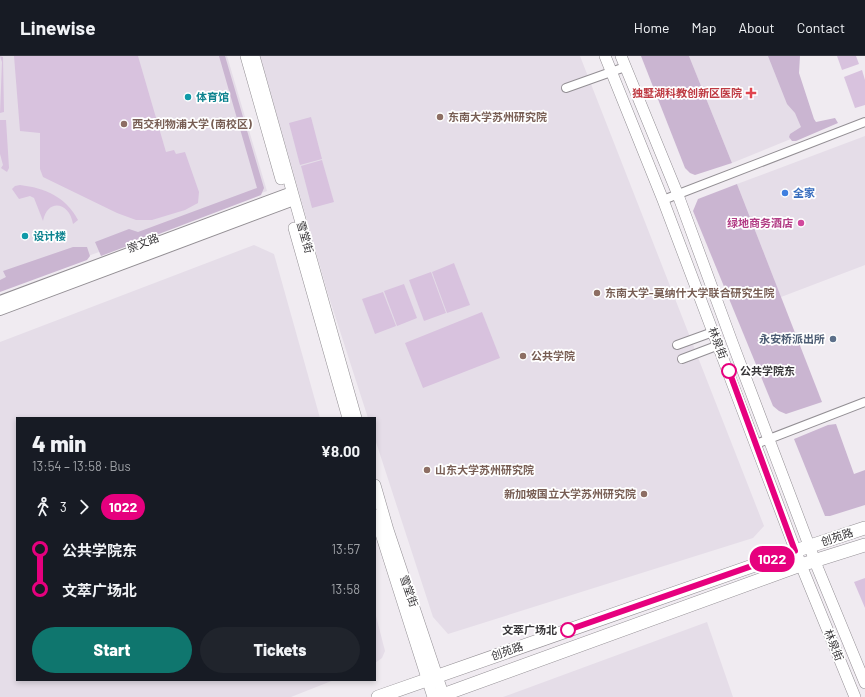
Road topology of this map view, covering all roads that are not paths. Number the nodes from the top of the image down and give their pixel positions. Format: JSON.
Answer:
{"nodes":[{"id":1,"x":246,"y":56,"type":"edge"},
{"id":2,"x":254,"y":56,"type":"edge"},
{"id":3,"x":605,"y":56,"type":"edge"},
{"id":4,"x":621,"y":56,"type":"edge"},
{"id":5,"x":625,"y":67,"type":"junction"},
{"id":6,"x":611,"y":73,"type":"junction"},
{"id":7,"x":566,"y":88,"type":"dead end"},
{"id":8,"x":865,"y":122,"type":"edge"},
{"id":9,"x":678,"y":195,"type":"junction"},
{"id":10,"x":290,"y":197,"type":"junction"},
{"id":11,"x":663,"y":200,"type":"junction"},
{"id":12,"x":0,"y":301,"type":"edge"},
{"id":13,"x":0,"y":310,"type":"edge"},
{"id":14,"x":713,"y":332,"type":"junction"},
{"id":15,"x":677,"y":345,"type":"dead end"},
{"id":16,"x":719,"y":346,"type":"junction"},
{"id":17,"x":682,"y":359,"type":"dead end"},
{"id":18,"x":865,"y":402,"type":"edge"},
{"id":19,"x":348,"y":417,"type":"edge"},
{"id":20,"x":356,"y":417,"type":"edge"},
{"id":21,"x":770,"y":440,"type":"junction"},
{"id":22,"x":756,"y":444,"type":"junction"},
{"id":23,"x":376,"y":489,"type":"edge"},
{"id":24,"x":376,"y":518,"type":"edge"},
{"id":25,"x":865,"y":528,"type":"edge"},
{"id":26,"x":810,"y":546,"type":"junction"},
{"id":27,"x":865,"y":546,"type":"edge"},
{"id":28,"x":795,"y":551,"type":"junction"},
{"id":29,"x":816,"y":561,"type":"junction"},
{"id":30,"x":801,"y":565,"type":"junction"},
{"id":31,"x":432,"y":677,"type":"junction"},
{"id":32,"x":865,"y":683,"type":"edge"},
{"id":33,"x":440,"y":696,"type":"edge"},
{"id":34,"x":378,"y":697,"type":"edge"},
{"id":35,"x":855,"y":697,"type":"edge"}],
"edges":[{"from":1,"to":10,"type":"main road","name":"雪堂街"},
{"from":2,"to":10,"type":"main road","name":"雪堂街"},
{"from":3,"to":6,"type":"main road","name":"林泉街"},
{"from":4,"to":5,"type":"main road","name":"林泉街"},
{"from":5,"to":6,"type":"street"},
{"from":5,"to":9,"type":"main road","name":"林泉街"},
{"from":6,"to":7,"type":"street"},
{"from":6,"to":11,"type":"main road","name":"林泉街"},
{"from":8,"to":9,"type":"street"},
{"from":9,"to":11,"type":"street"},
{"from":9,"to":21,"type":"main road","name":"林泉街"},
{"from":10,"to":12,"type":"street","name":"崇文路"},
{"from":10,"to":13,"type":"street","name":"崇文路"},
{"from":10,"to":19,"type":"main road","name":"雪堂街"},
{"from":10,"to":20,"type":"main road","name":"雪堂街"},
{"from":11,"to":14,"type":"main road","name":"林泉街"},
{"from":14,"to":15,"type":"street"},
{"from":14,"to":16,"type":"main road","name":"林泉街"},
{"from":16,"to":17,"type":"street"},
{"from":16,"to":22,"type":"main road","name":"林泉街"},
{"from":18,"to":21,"type":"street"},
{"from":21,"to":22,"type":"street"},
{"from":21,"to":26,"type":"main road","name":"林泉街"},
{"from":22,"to":28,"type":"main road","name":"林泉街"},
{"from":23,"to":31,"type":"main road","name":"雪堂街"},
{"from":24,"to":31,"type":"main road","name":"雪堂街"},
{"from":25,"to":26,"type":"main road","name":"创苑路"},
{"from":26,"to":28,"type":"main road","name":"创苑路"},
{"from":26,"to":29,"type":"main road","name":"林泉街"},
{"from":27,"to":29,"type":"main road","name":"创苑路"},
{"from":28,"to":30,"type":"main road","name":"林泉街"},
{"from":28,"to":31,"type":"main road","name":"创苑路"},
{"from":29,"to":30,"type":"main road","name":"创苑路"},
{"from":29,"to":32,"type":"main road","name":"林泉街"},
{"from":30,"to":33,"type":"main road","name":"创苑路"},
{"from":30,"to":35,"type":"main road","name":"林泉街"},
{"from":31,"to":33,"type":"main road","name":"雪堂街"},
{"from":31,"to":34,"type":"main road","name":"创苑路"}]}
